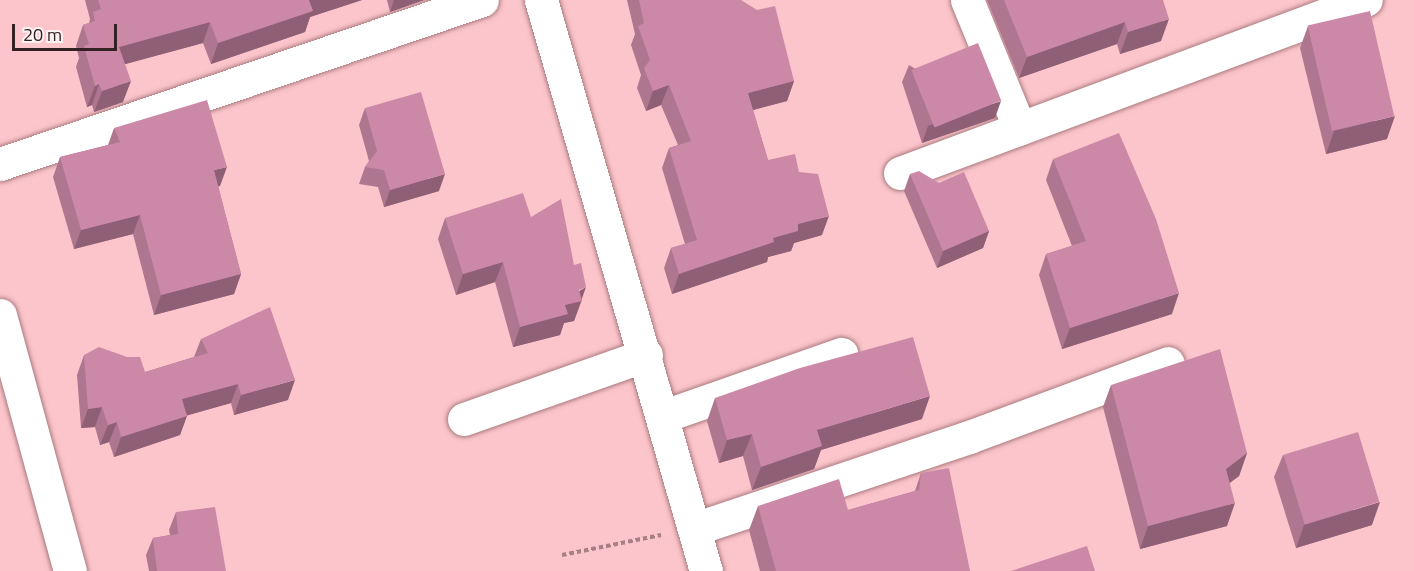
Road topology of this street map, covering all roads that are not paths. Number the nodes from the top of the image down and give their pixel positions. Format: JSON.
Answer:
{"nodes":[{"id":1,"x":482,"y":0,"type":"edge"},
{"id":2,"x":541,"y":0,"type":"edge"},
{"id":3,"x":967,"y":0,"type":"edge"},
{"id":4,"x":1366,"y":0,"type":"edge"},
{"id":5,"x":1020,"y":129,"type":"junction"},
{"id":6,"x":0,"y":164,"type":"edge"},
{"id":7,"x":900,"y":173,"type":"dead end"},
{"id":8,"x":0,"y":315,"type":"edge"},
{"id":9,"x":841,"y":354,"type":"edge"},
{"id":10,"x":646,"y":355,"type":"junction"},
{"id":11,"x":1168,"y":363,"type":"dead end"},
{"id":12,"x":664,"y":416,"type":"junction"},
{"id":13,"x":464,"y":419,"type":"dead end"},
{"id":14,"x":694,"y":529,"type":"junction"},
{"id":15,"x":70,"y":571,"type":"edge"},
{"id":16,"x":706,"y":571,"type":"edge"}],
"edges":[{"from":1,"to":6,"type":"street"},
{"from":2,"to":10,"type":"street"},
{"from":3,"to":5,"type":"street"},
{"from":4,"to":5,"type":"street"},
{"from":5,"to":7,"type":"street"},
{"from":8,"to":15,"type":"street"},
{"from":9,"to":12,"type":"street"},
{"from":10,"to":12,"type":"street"},
{"from":10,"to":13,"type":"street"},
{"from":11,"to":14,"type":"street"},
{"from":12,"to":14,"type":"street"},
{"from":14,"to":16,"type":"street"}]}
